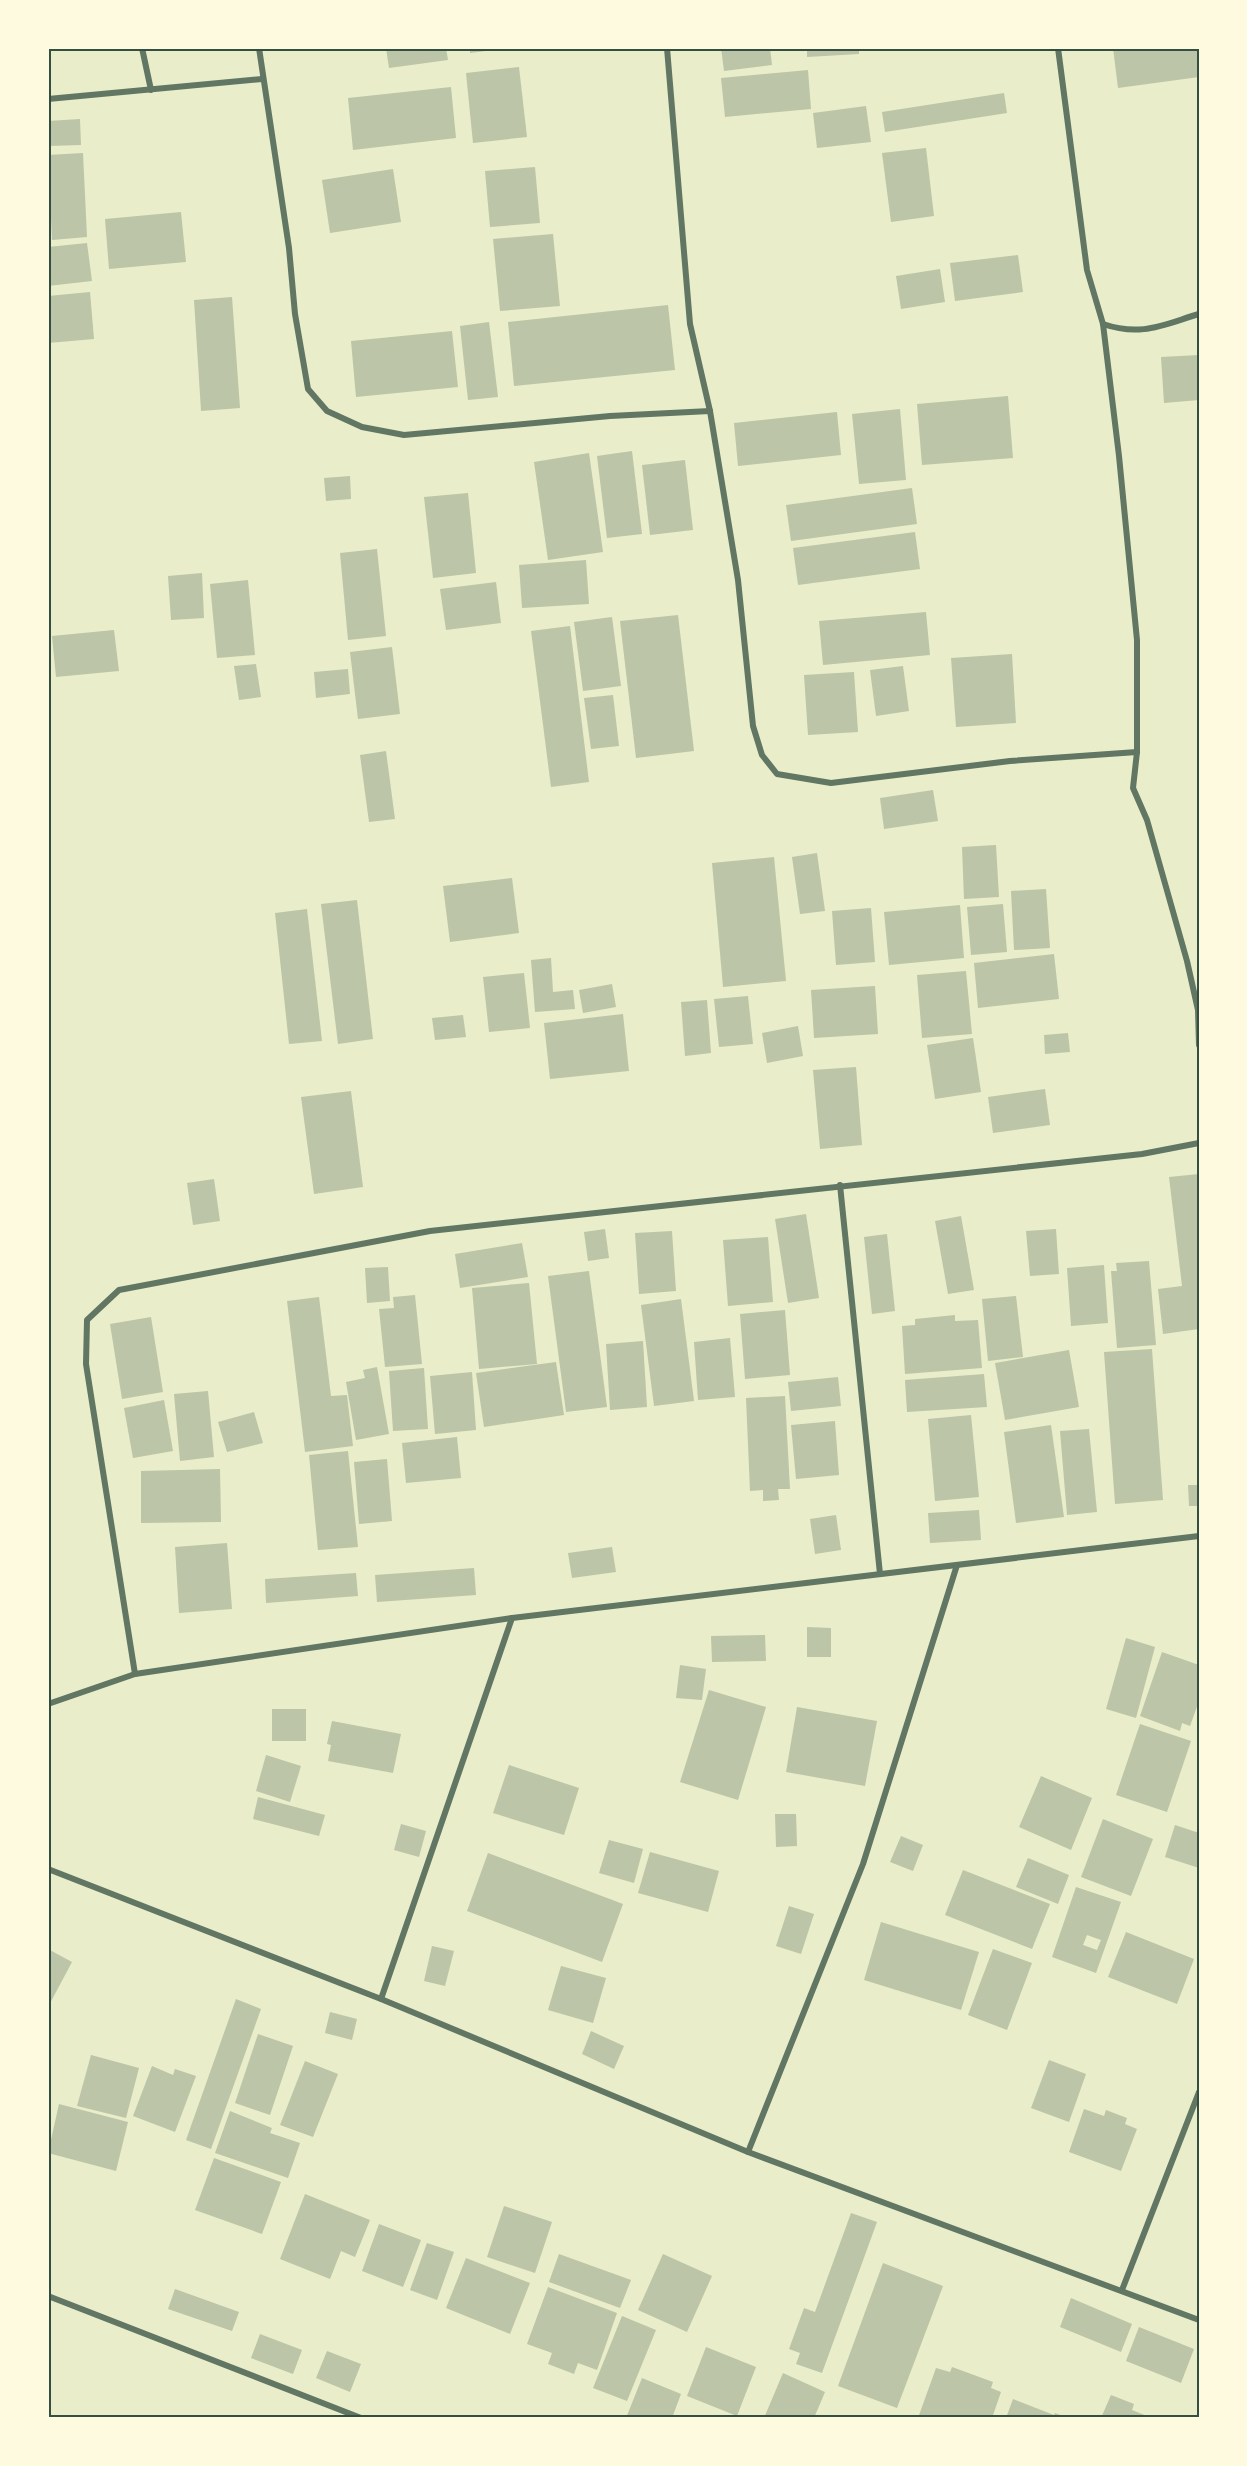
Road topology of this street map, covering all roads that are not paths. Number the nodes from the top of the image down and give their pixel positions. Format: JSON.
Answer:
{"nodes":[{"id":1,"x":142,"y":48,"type":"edge"},
{"id":2,"x":259,"y":48,"type":"edge"},
{"id":3,"x":667,"y":48,"type":"edge"},
{"id":4,"x":1058,"y":48,"type":"edge"},
{"id":5,"x":262,"y":80,"type":"junction"},
{"id":6,"x":151,"y":90,"type":"junction"},
{"id":7,"x":48,"y":99,"type":"edge"},
{"id":8,"x":1199,"y":314,"type":"edge"},
{"id":9,"x":1103,"y":324,"type":"junction"},
{"id":10,"x":710,"y":411,"type":"junction"},
{"id":11,"x":1137,"y":752,"type":"junction"},
{"id":12,"x":1199,"y":1045,"type":"edge"},
{"id":13,"x":1199,"y":1143,"type":"edge"},
{"id":14,"x":840,"y":1185,"type":"junction"},
{"id":15,"x":1199,"y":1536,"type":"edge"},
{"id":16,"x":957,"y":1565,"type":"junction"},
{"id":17,"x":880,"y":1574,"type":"junction"},
{"id":18,"x":512,"y":1618,"type":"junction"},
{"id":19,"x":135,"y":1674,"type":"junction"},
{"id":20,"x":48,"y":1704,"type":"edge"},
{"id":21,"x":48,"y":1869,"type":"edge"},
{"id":22,"x":381,"y":1999,"type":"junction"},
{"id":23,"x":1199,"y":2092,"type":"edge"},
{"id":24,"x":748,"y":2152,"type":"junction"},
{"id":25,"x":1122,"y":2290,"type":"junction"},
{"id":26,"x":48,"y":2296,"type":"edge"},
{"id":27,"x":1199,"y":2320,"type":"edge"},
{"id":28,"x":361,"y":2418,"type":"edge"}],
"edges":[{"from":1,"to":6,"type":"street"},
{"from":2,"to":5,"type":"street"},
{"from":3,"to":10,"type":"street"},
{"from":4,"to":9,"type":"street"},
{"from":5,"to":6,"type":"street"},
{"from":5,"to":10,"type":"street"},
{"from":6,"to":7,"type":"street"},
{"from":8,"to":9,"type":"street"},
{"from":9,"to":11,"type":"street"},
{"from":10,"to":11,"type":"street"},
{"from":11,"to":12,"type":"street"},
{"from":13,"to":14,"type":"street"},
{"from":14,"to":17,"type":"street"},
{"from":14,"to":19,"type":"street"},
{"from":15,"to":16,"type":"street"},
{"from":16,"to":17,"type":"street"},
{"from":16,"to":24,"type":"street"},
{"from":17,"to":18,"type":"street"},
{"from":18,"to":19,"type":"street"},
{"from":18,"to":22,"type":"street"},
{"from":19,"to":20,"type":"street"},
{"from":21,"to":22,"type":"street"},
{"from":22,"to":24,"type":"street"},
{"from":23,"to":25,"type":"street"},
{"from":24,"to":25,"type":"street"},
{"from":25,"to":27,"type":"street"},
{"from":26,"to":28,"type":"street"}]}
